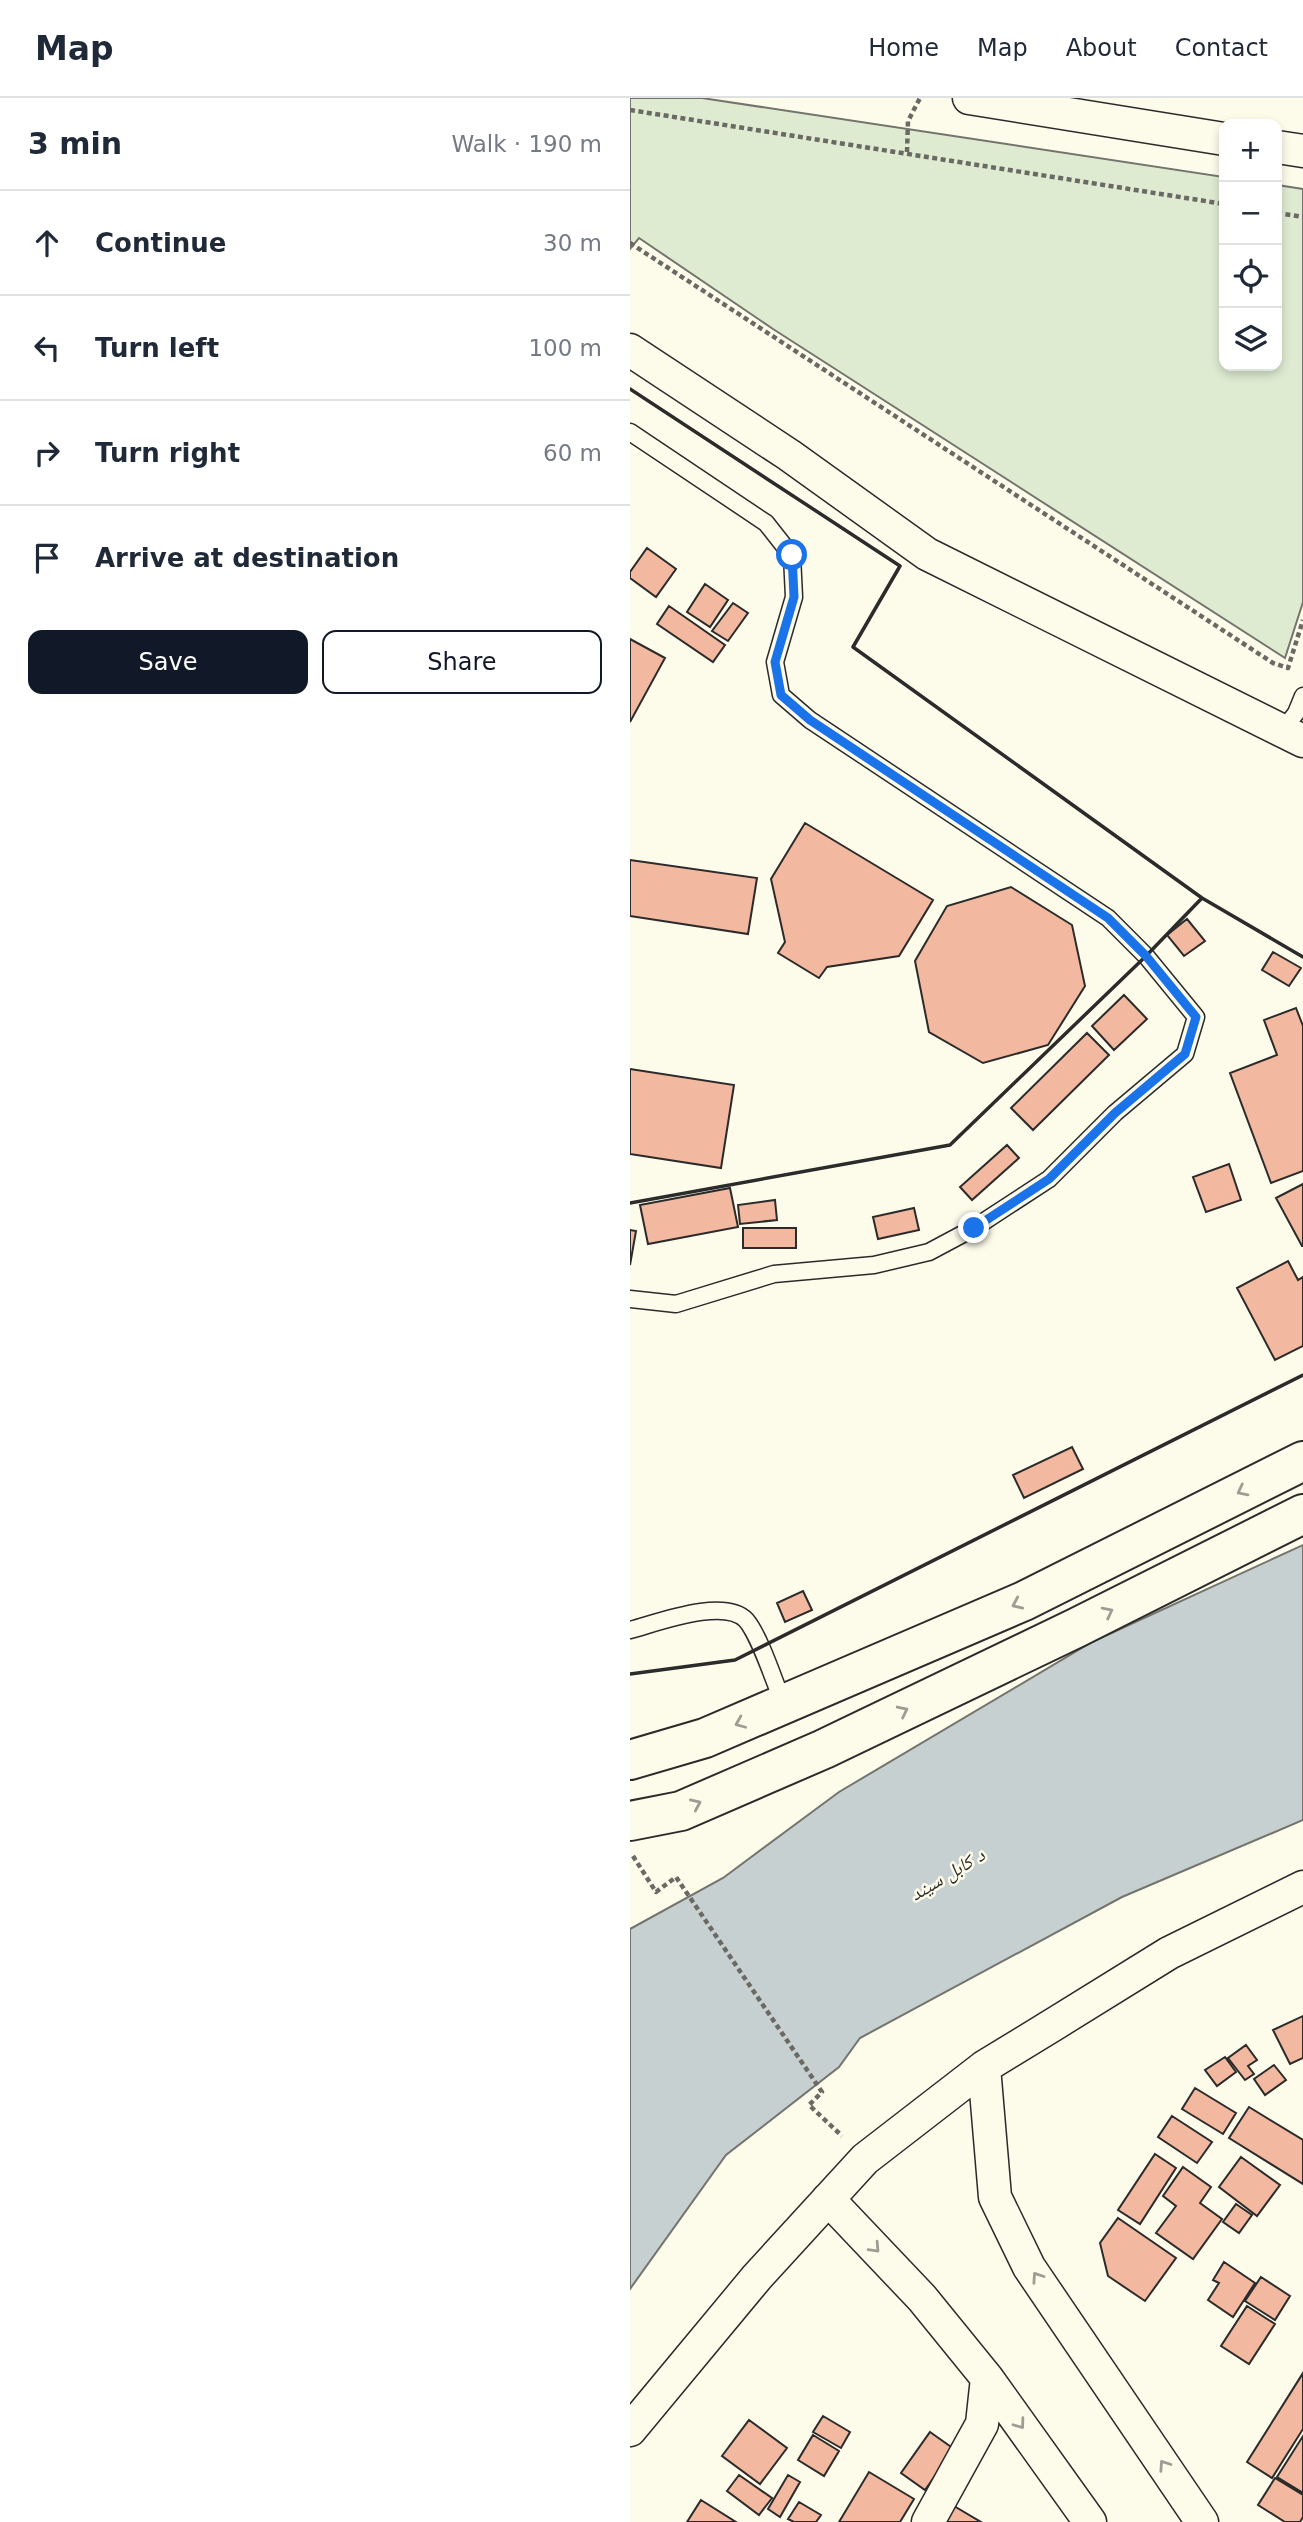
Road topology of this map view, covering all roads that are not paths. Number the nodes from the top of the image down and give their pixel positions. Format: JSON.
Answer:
{"nodes":[{"id":1,"x":969,"y":98,"type":"edge"},
{"id":2,"x":1219,"y":138,"type":"edge"},
{"id":3,"x":1282,"y":148,"type":"edge"},
{"id":4,"x":1303,"y":151,"type":"edge"},
{"id":5,"x":630,"y":350,"type":"edge"},
{"id":6,"x":630,"y":432,"type":"edge"},
{"id":7,"x":1303,"y":695,"type":"edge"},
{"id":8,"x":1293,"y":736,"type":"edge"},
{"id":9,"x":630,"y":1299,"type":"edge"},
{"id":10,"x":1303,"y":1461,"type":"edge"},
{"id":11,"x":1303,"y":1514,"type":"edge"},
{"id":12,"x":630,"y":1630,"type":"edge"},
{"id":13,"x":783,"y":1705,"type":"junction"},
{"id":14,"x":630,"y":1760,"type":"edge"},
{"id":15,"x":630,"y":1821,"type":"edge"},
{"id":16,"x":1303,"y":1887,"type":"edge"},
{"id":17,"x":984,"y":2067,"type":"junction"},
{"id":18,"x":828,"y":2199,"type":"junction"},
{"id":19,"x":987,"y":2378,"type":"junction"},
{"id":20,"x":630,"y":2430,"type":"edge"},
{"id":21,"x":928,"y":2522,"type":"edge"},
{"id":22,"x":1090,"y":2522,"type":"edge"},
{"id":23,"x":1202,"y":2522,"type":"edge"}],
"edges":[{"from":1,"to":2,"type":"street"},
{"from":3,"to":4,"type":"street"},
{"from":5,"to":8,"type":"street"},
{"from":6,"to":9,"type":"lane"},
{"from":7,"to":8,"type":"lane"},
{"from":10,"to":13,"type":"highway","one_way":true},
{"from":15,"to":11,"type":"highway","one_way":true},
{"from":12,"to":13,"type":"lane"},
{"from":13,"to":14,"type":"highway","one_way":true},
{"from":16,"to":17,"type":"street"},
{"from":17,"to":18,"type":"street"},
{"from":23,"to":17,"type":"street","one_way":true},
{"from":18,"to":19,"type":"street","one_way":true},
{"from":18,"to":20,"type":"street"},
{"from":19,"to":21,"type":"street"},
{"from":19,"to":22,"type":"street","one_way":true}]}
